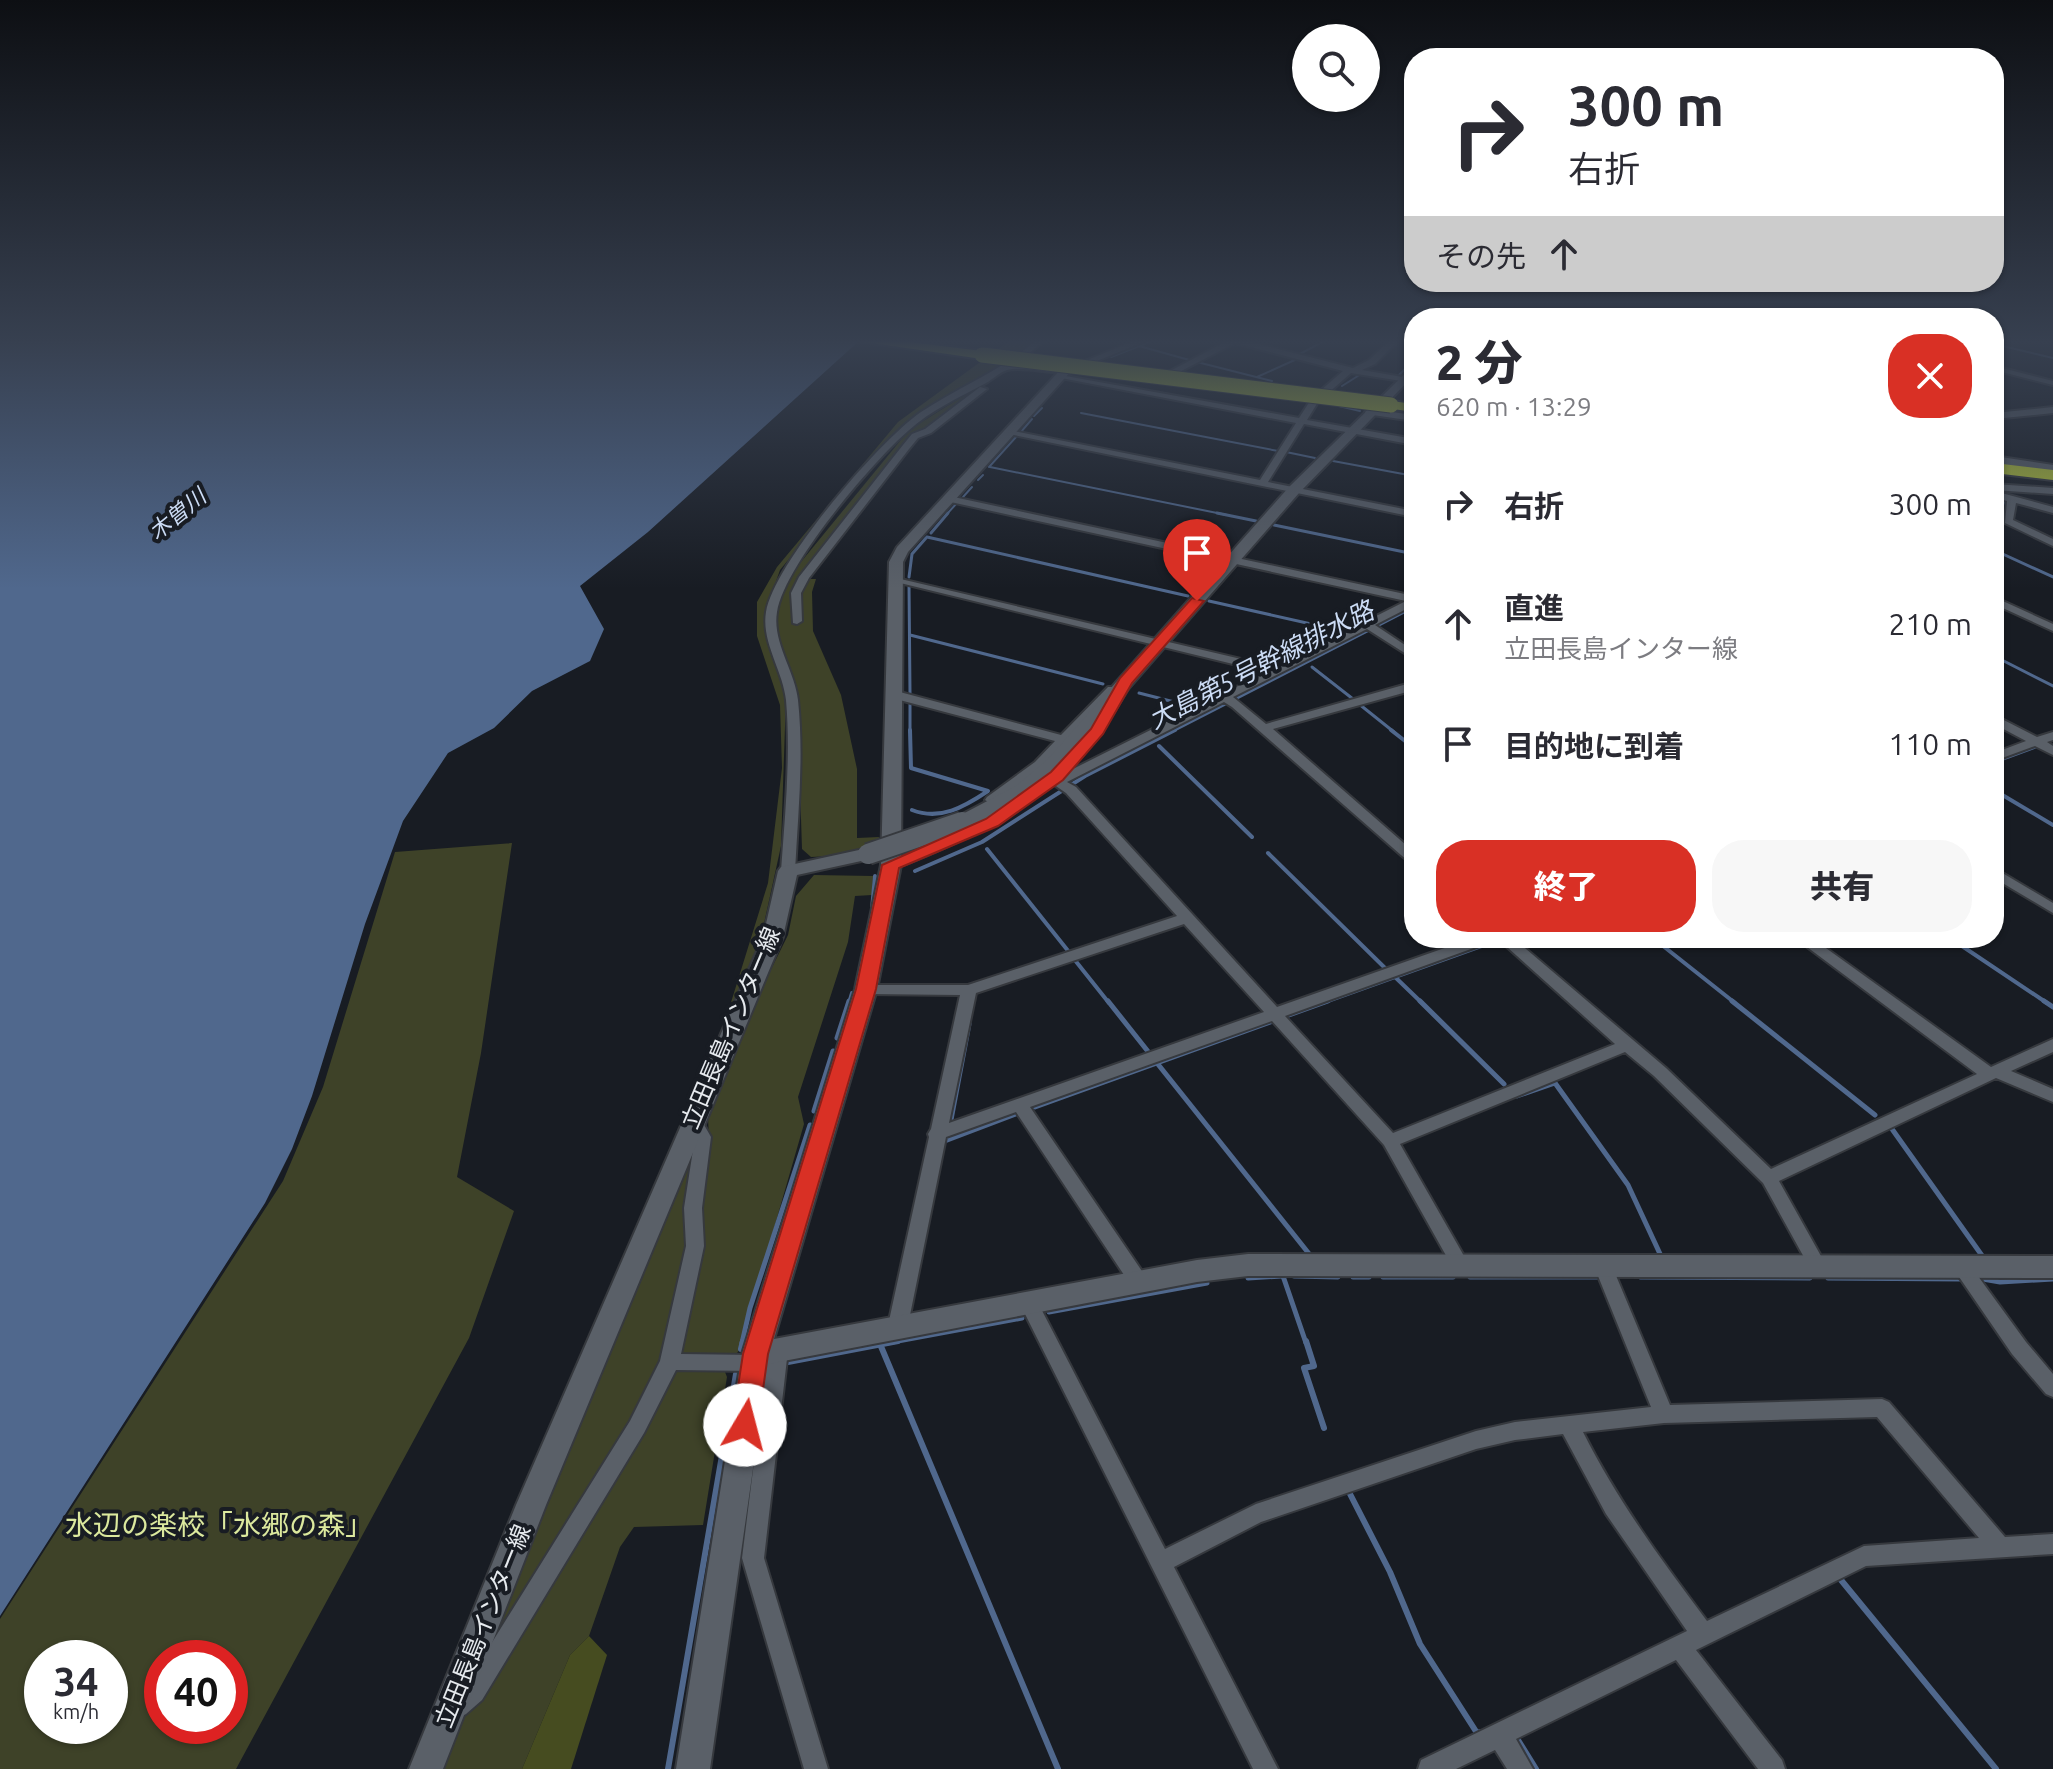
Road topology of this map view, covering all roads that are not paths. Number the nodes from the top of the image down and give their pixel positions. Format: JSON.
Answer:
{"nodes":[{"id":1,"x":913,"y":424,"type":"edge"},
{"id":2,"x":938,"y":424,"type":"edge"},
{"id":3,"x":1017,"y":424,"type":"edge"},
{"id":4,"x":1299,"y":424,"type":"edge"},
{"id":5,"x":1315,"y":424,"type":"edge"},
{"id":6,"x":1357,"y":424,"type":"edge"},
{"id":7,"x":1350,"y":430,"type":"junction"},
{"id":8,"x":1008,"y":433,"type":"junction"},
{"id":9,"x":1404,"y":440,"type":"edge"},
{"id":10,"x":2004,"y":462,"type":"edge"},
{"id":11,"x":2053,"y":469,"type":"edge"},
{"id":12,"x":2004,"y":470,"type":"edge"},
{"id":13,"x":2053,"y":476,"type":"edge"},
{"id":14,"x":2004,"y":482,"type":"edge"},
{"id":15,"x":1262,"y":484,"type":"junction"},
{"id":16,"x":2053,"y":487,"type":"edge"},
{"id":17,"x":1294,"y":490,"type":"junction"},
{"id":18,"x":2004,"y":497,"type":"edge"},
{"id":19,"x":949,"y":499,"type":"junction"},
{"id":20,"x":2012,"y":500,"type":"junction"},
{"id":21,"x":2053,"y":510,"type":"edge"},
{"id":22,"x":1404,"y":512,"type":"edge"},
{"id":23,"x":2008,"y":521,"type":"junction"},
{"id":24,"x":2004,"y":522,"type":"edge"},
{"id":25,"x":2053,"y":543,"type":"edge"},
{"id":26,"x":1233,"y":560,"type":"junction"},
{"id":27,"x":896,"y":579,"type":"junction"},
{"id":28,"x":1404,"y":598,"type":"edge"},
{"id":29,"x":2004,"y":605,"type":"edge"},
{"id":30,"x":1404,"y":606,"type":"edge"},
{"id":31,"x":797,"y":621,"type":"dead end"},
{"id":32,"x":1372,"y":627,"type":"junction"},
{"id":33,"x":2053,"y":628,"type":"edge"},
{"id":34,"x":1162,"y":642,"type":"junction"},
{"id":35,"x":1404,"y":649,"type":"edge"},
{"id":36,"x":1278,"y":671,"type":"junction"},
{"id":37,"x":1126,"y":681,"type":"junction"},
{"id":38,"x":1404,"y":689,"type":"edge"},
{"id":39,"x":896,"y":695,"type":"junction"},
{"id":40,"x":1230,"y":700,"type":"junction"},
{"id":41,"x":2004,"y":724,"type":"edge"},
{"id":42,"x":1264,"y":728,"type":"junction"},
{"id":43,"x":2053,"y":736,"type":"edge"},
{"id":44,"x":1063,"y":739,"type":"junction"},
{"id":45,"x":2037,"y":742,"type":"junction"},
{"id":46,"x":2053,"y":751,"type":"edge"},
{"id":47,"x":2004,"y":754,"type":"edge"},
{"id":48,"x":1062,"y":784,"type":"junction"},
{"id":49,"x":892,"y":839,"type":"junction"},
{"id":50,"x":1404,"y":850,"type":"edge"},
{"id":51,"x":879,"y":859,"type":"junction"},
{"id":52,"x":788,"y":871,"type":"junction"},
{"id":53,"x":2004,"y":878,"type":"edge"},
{"id":54,"x":2053,"y":909,"type":"edge"},
{"id":55,"x":1186,"y":918,"type":"junction"},
{"id":56,"x":1460,"y":948,"type":"edge"},
{"id":57,"x":1515,"y":948,"type":"edge"},
{"id":58,"x":1816,"y":948,"type":"edge"},
{"id":59,"x":866,"y":989,"type":"junction"},
{"id":60,"x":969,"y":990,"type":"junction"},
{"id":61,"x":1275,"y":1014,"type":"junction"},
{"id":62,"x":1627,"y":1045,"type":"junction"},
{"id":63,"x":2053,"y":1045,"type":"edge"},
{"id":64,"x":1994,"y":1073,"type":"junction"},
{"id":65,"x":2053,"y":1096,"type":"edge"},
{"id":66,"x":1020,"y":1105,"type":"junction"},
{"id":67,"x":693,"y":1120,"type":"junction"},
{"id":68,"x":936,"y":1134,"type":"junction"},
{"id":69,"x":1390,"y":1141,"type":"junction"},
{"id":70,"x":1769,"y":1178,"type":"junction"},
{"id":71,"x":1459,"y":1263,"type":"junction"},
{"id":72,"x":1817,"y":1265,"type":"junction"},
{"id":73,"x":1603,"y":1266,"type":"junction"},
{"id":74,"x":1961,"y":1266,"type":"junction"},
{"id":75,"x":2053,"y":1267,"type":"edge"},
{"id":76,"x":1139,"y":1282,"type":"junction"},
{"id":77,"x":1029,"y":1304,"type":"junction"},
{"id":78,"x":897,"y":1330,"type":"junction"},
{"id":79,"x":763,"y":1355,"type":"junction"},
{"id":80,"x":670,"y":1362,"type":"junction"},
{"id":81,"x":2053,"y":1388,"type":"edge"},
{"id":82,"x":1664,"y":1414,"type":"junction"},
{"id":83,"x":1569,"y":1425,"type":"junction"},
{"id":84,"x":2053,"y":1544,"type":"edge"},
{"id":85,"x":2000,"y":1547,"type":"junction"},
{"id":86,"x":1161,"y":1562,"type":"junction"},
{"id":87,"x":1703,"y":1634,"type":"junction"},
{"id":88,"x":1679,"y":1646,"type":"junction"},
{"id":89,"x":448,"y":1715,"type":"junction"},
{"id":90,"x":1499,"y":1735,"type":"junction"},
{"id":91,"x":426,"y":1769,"type":"edge"},
{"id":92,"x":693,"y":1769,"type":"edge"},
{"id":93,"x":816,"y":1769,"type":"edge"},
{"id":94,"x":1266,"y":1769,"type":"edge"},
{"id":95,"x":1430,"y":1769,"type":"edge"},
{"id":96,"x":1521,"y":1769,"type":"edge"},
{"id":97,"x":1773,"y":1769,"type":"edge"}],
"edges":[{"from":1,"to":52,"type":"street"},
{"from":2,"to":31,"type":"street"},
{"from":3,"to":8,"type":"street"},
{"from":4,"to":15,"type":"street"},
{"from":5,"to":7,"type":"street"},
{"from":6,"to":7,"type":"street"},
{"from":7,"to":9,"type":"street"},
{"from":7,"to":17,"type":"street"},
{"from":8,"to":15,"type":"street"},
{"from":8,"to":19,"type":"street"},
{"from":10,"to":11,"type":"street"},
{"from":12,"to":13,"type":"highway"},
{"from":14,"to":16,"type":"highway"},
{"from":15,"to":17,"type":"street"},
{"from":17,"to":22,"type":"street"},
{"from":17,"to":26,"type":"street"},
{"from":18,"to":20,"type":"street"},
{"from":19,"to":26,"type":"street"},
{"from":19,"to":27,"type":"street"},
{"from":20,"to":21,"type":"street"},
{"from":20,"to":23,"type":"street"},
{"from":23,"to":24,"type":"street"},
{"from":23,"to":25,"type":"street"},
{"from":26,"to":28,"type":"street"},
{"from":26,"to":34,"type":"street"},
{"from":27,"to":34,"type":"street"},
{"from":27,"to":39,"type":"street"},
{"from":29,"to":33,"type":"street"},
{"from":30,"to":32,"type":"street"},
{"from":32,"to":35,"type":"street"},
{"from":32,"to":36,"type":"street"},
{"from":34,"to":36,"type":"street"},
{"from":34,"to":37,"type":"street"},
{"from":36,"to":40,"type":"street"},
{"from":37,"to":44,"type":"street"},
{"from":37,"to":48,"type":"street"},
{"from":37,"to":51,"type":"street","bridge":true},
{"from":38,"to":42,"type":"street"},
{"from":39,"to":44,"type":"street"},
{"from":39,"to":49,"type":"street"},
{"from":40,"to":42,"type":"street"},
{"from":40,"to":48,"type":"street"},
{"from":41,"to":45,"type":"street"},
{"from":42,"to":50,"type":"street"},
{"from":43,"to":45,"type":"street"},
{"from":44,"to":49,"type":"street"},
{"from":45,"to":46,"type":"street"},
{"from":45,"to":47,"type":"street"},
{"from":48,"to":51,"type":"street"},
{"from":48,"to":55,"type":"street"},
{"from":49,"to":51,"type":"street"},
{"from":51,"to":52,"type":"street"},
{"from":51,"to":59,"type":"street"},
{"from":52,"to":67,"type":"street","name":"立田長島インター線"},
{"from":53,"to":54,"type":"street"},
{"from":55,"to":60,"type":"street"},
{"from":55,"to":61,"type":"street"},
{"from":56,"to":61,"type":"street"},
{"from":57,"to":62,"type":"street"},
{"from":58,"to":64,"type":"street"},
{"from":59,"to":60,"type":"street"},
{"from":59,"to":79,"type":"street"},
{"from":60,"to":68,"type":"street"},
{"from":61,"to":66,"type":"street"},
{"from":61,"to":69,"type":"street"},
{"from":62,"to":69,"type":"street"},
{"from":62,"to":70,"type":"street"},
{"from":63,"to":64,"type":"street"},
{"from":64,"to":65,"type":"street"},
{"from":64,"to":70,"type":"street"},
{"from":66,"to":68,"type":"street"},
{"from":66,"to":76,"type":"street"},
{"from":67,"to":80,"type":"street"},
{"from":67,"to":89,"type":"street","name":"立田長島インター線"},
{"from":68,"to":78,"type":"street"},
{"from":69,"to":71,"type":"street"},
{"from":70,"to":72,"type":"street"},
{"from":71,"to":73,"type":"street"},
{"from":71,"to":76,"type":"street"},
{"from":72,"to":73,"type":"street"},
{"from":72,"to":74,"type":"street"},
{"from":73,"to":82,"type":"street"},
{"from":74,"to":75,"type":"street"},
{"from":74,"to":81,"type":"street"},
{"from":76,"to":77,"type":"street"},
{"from":77,"to":78,"type":"street"},
{"from":77,"to":86,"type":"street"},
{"from":78,"to":79,"type":"street"},
{"from":79,"to":80,"type":"street"},
{"from":79,"to":92,"type":"street"},
{"from":79,"to":93,"type":"street"},
{"from":80,"to":89,"type":"street"},
{"from":82,"to":83,"type":"street"},
{"from":82,"to":85,"type":"street"},
{"from":83,"to":86,"type":"street"},
{"from":83,"to":87,"type":"street"},
{"from":84,"to":85,"type":"street"},
{"from":85,"to":87,"type":"street"},
{"from":86,"to":94,"type":"street"},
{"from":87,"to":88,"type":"street"},
{"from":88,"to":90,"type":"street"},
{"from":88,"to":97,"type":"street"},
{"from":89,"to":91,"type":"street","name":"立田長島インター線"},
{"from":90,"to":95,"type":"street"},
{"from":90,"to":96,"type":"street"}]}
